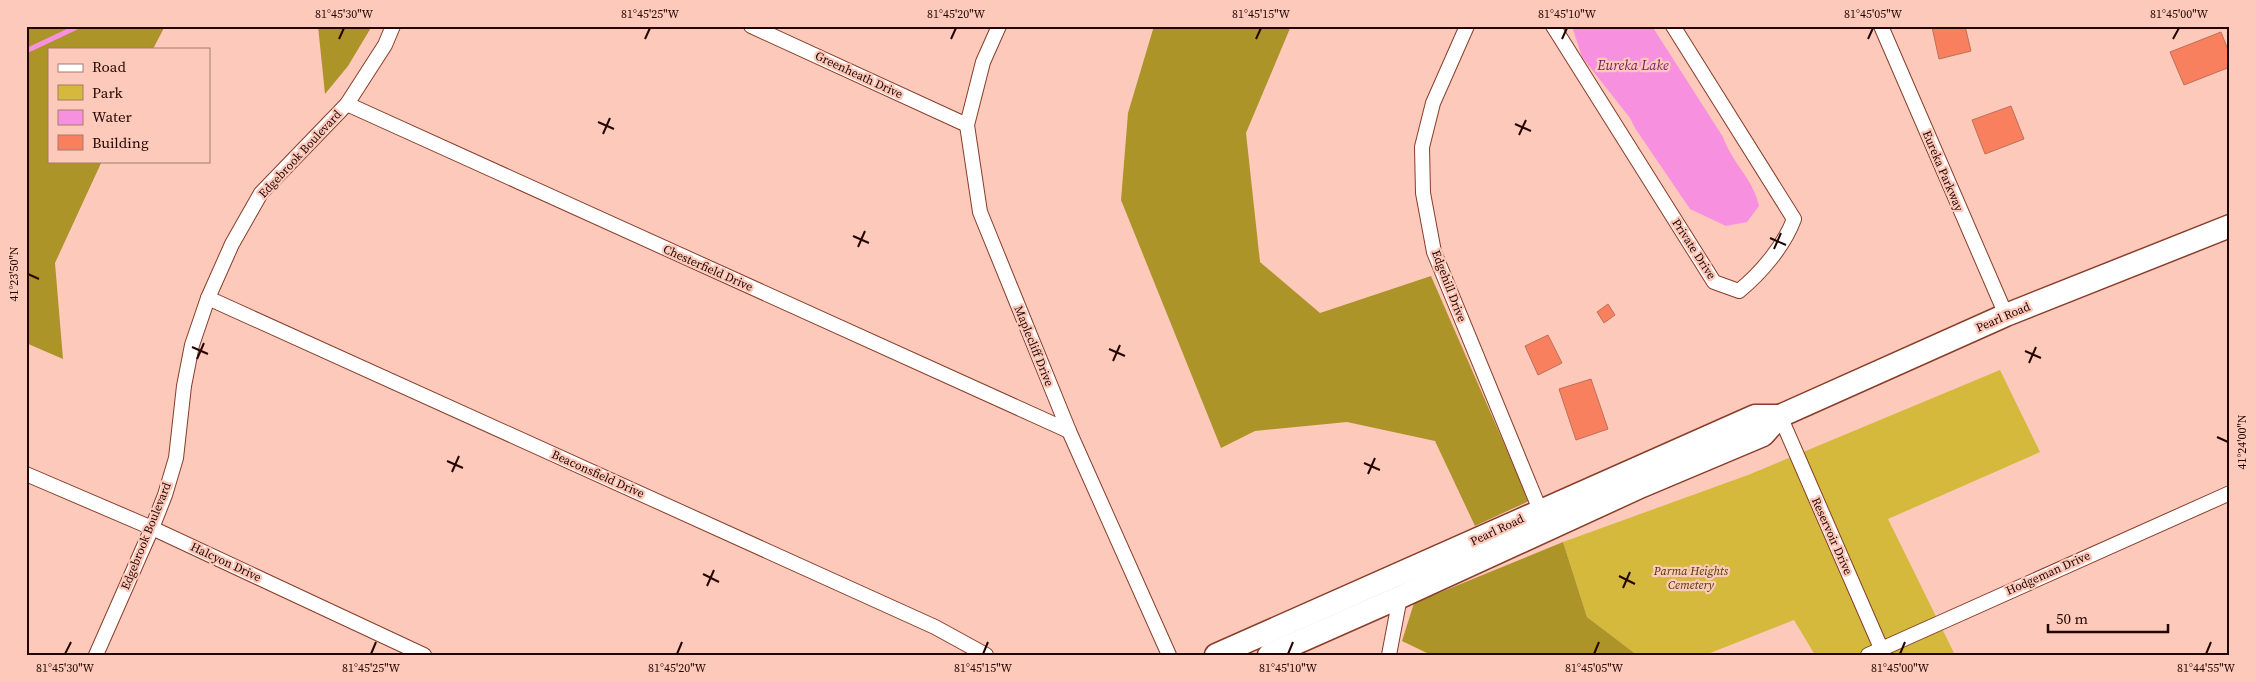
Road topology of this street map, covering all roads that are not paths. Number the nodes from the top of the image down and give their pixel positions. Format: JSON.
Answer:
{"nodes":[{"id":1,"x":393,"y":26,"type":"edge"},
{"id":2,"x":751,"y":26,"type":"edge"},
{"id":3,"x":999,"y":26,"type":"edge"},
{"id":4,"x":1467,"y":26,"type":"edge"},
{"id":5,"x":1553,"y":26,"type":"edge"},
{"id":6,"x":1673,"y":26,"type":"edge"},
{"id":7,"x":1881,"y":26,"type":"edge"},
{"id":8,"x":347,"y":104,"type":"junction"},
{"id":9,"x":967,"y":125,"type":"junction"},
{"id":10,"x":2230,"y":226,"type":"edge"},
{"id":11,"x":208,"y":298,"type":"junction"},
{"id":12,"x":2006,"y":315,"type":"junction"},
{"id":13,"x":1780,"y":416,"type":"junction"},
{"id":14,"x":1069,"y":431,"type":"junction"},
{"id":15,"x":26,"y":474,"type":"edge"},
{"id":16,"x":2230,"y":492,"type":"edge"},
{"id":17,"x":1540,"y":510,"type":"junction"},
{"id":18,"x":152,"y":528,"type":"junction"},
{"id":19,"x":1400,"y":597,"type":"junction"},
{"id":20,"x":1882,"y":651,"type":"edge"},
{"id":21,"x":423,"y":654,"type":"edge"},
{"id":22,"x":96,"y":655,"type":"edge"},
{"id":23,"x":986,"y":655,"type":"edge"},
{"id":24,"x":1170,"y":655,"type":"edge"},
{"id":25,"x":1216,"y":655,"type":"edge"},
{"id":26,"x":1269,"y":655,"type":"edge"},
{"id":27,"x":1389,"y":655,"type":"edge"},
{"id":28,"x":1868,"y":655,"type":"edge"}],
"edges":[{"from":1,"to":8,"type":"street","name":"Edgebrook Boulevard"},
{"from":2,"to":9,"type":"street","name":"Greenheath Drive"},
{"from":3,"to":9,"type":"street","name":"Maplecliff Drive"},
{"from":4,"to":17,"type":"street","name":"Edgehill Drive"},
{"from":5,"to":6,"type":"street","name":"Private Drive"},
{"from":7,"to":12,"type":"street","name":"Eureka Parkway"},
{"from":8,"to":11,"type":"street","name":"Edgebrook Boulevard"},
{"from":8,"to":14,"type":"street","name":"Chesterfield Drive"},
{"from":9,"to":14,"type":"street","name":"Maplecliff Drive"},
{"from":10,"to":12,"type":"main road","name":"Pearl Road"},
{"from":11,"to":18,"type":"street","name":"Edgebrook Boulevard"},
{"from":11,"to":23,"type":"street","name":"Beaconsfield Drive"},
{"from":12,"to":13,"type":"main road","name":"Pearl Road"},
{"from":13,"to":17,"type":"main road","name":"Pearl Road"},
{"from":13,"to":19,"type":"main road","name":"Pearl Road"},
{"from":13,"to":20,"type":"street","name":"Reservoir Drive"},
{"from":14,"to":24,"type":"street","name":"Maplecliff Drive"},
{"from":15,"to":18,"type":"street","name":"Halcyon Drive"},
{"from":16,"to":20,"type":"street","name":"Hodgeman Drive"},
{"from":17,"to":25,"type":"main road","name":"Pearl Road"},
{"from":18,"to":21,"type":"street","name":"Halcyon Drive"},
{"from":18,"to":22,"type":"street","name":"Edgebrook Boulevard"},
{"from":19,"to":26,"type":"main road","name":"Pearl Road"},
{"from":19,"to":27,"type":"street"},
{"from":20,"to":28,"type":"street","name":"Hodgeman Drive"}]}
